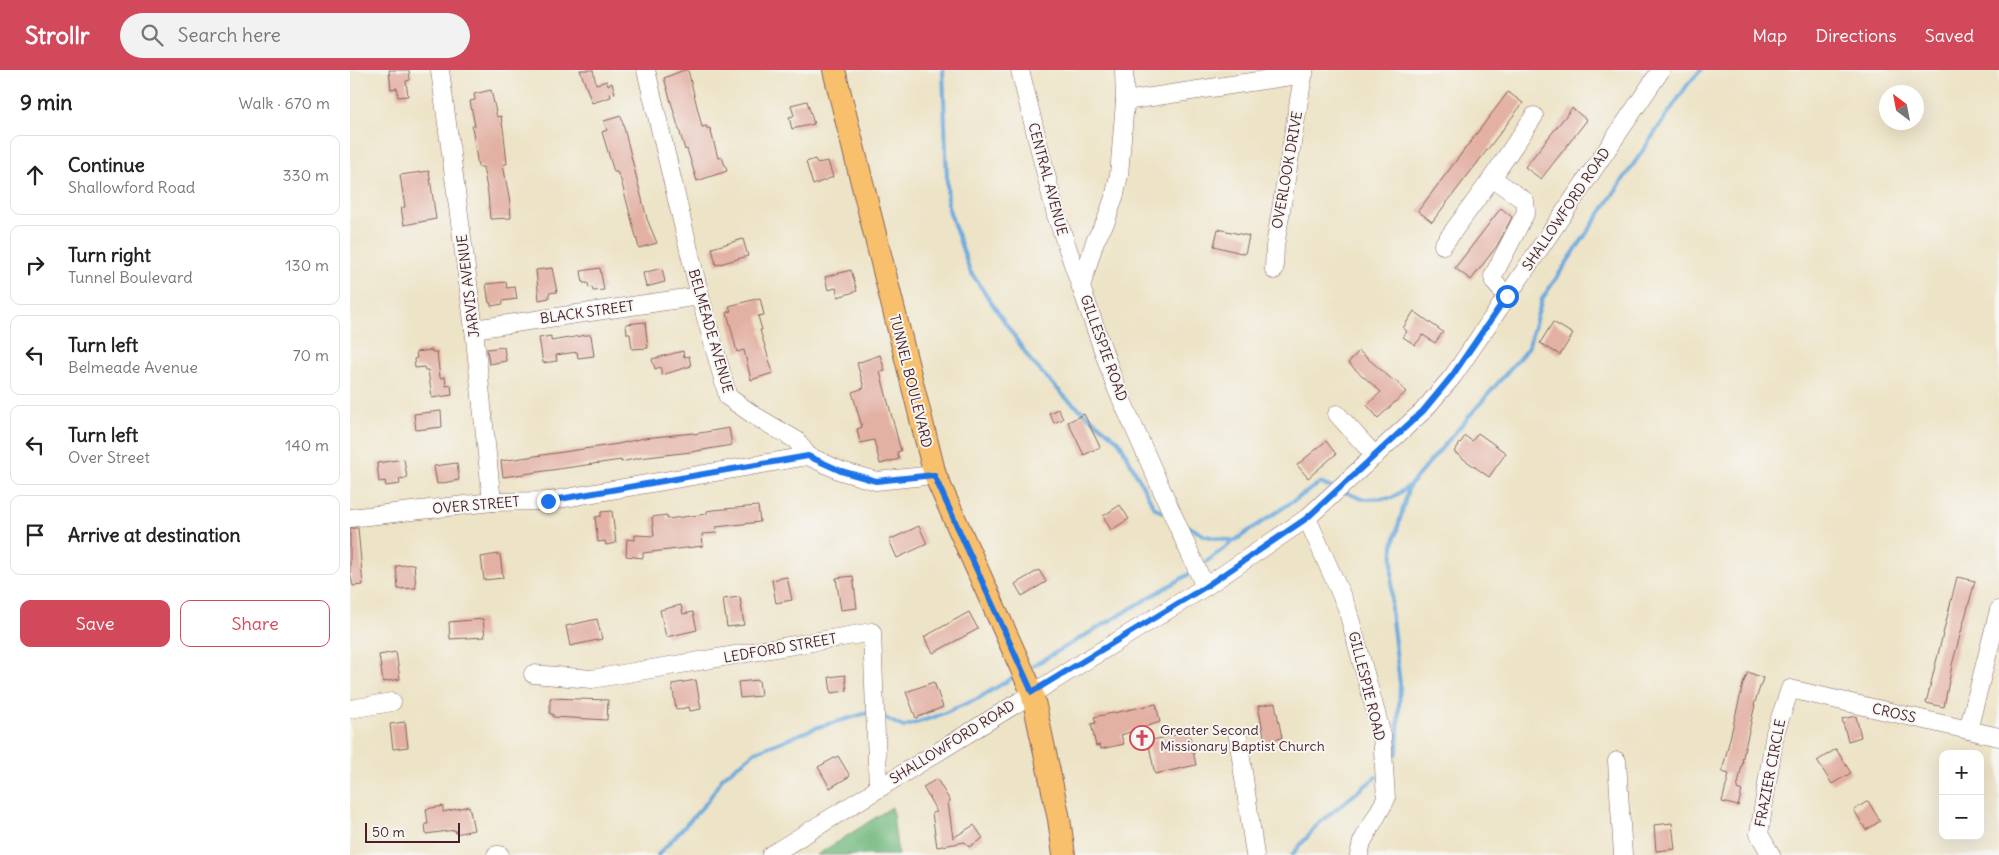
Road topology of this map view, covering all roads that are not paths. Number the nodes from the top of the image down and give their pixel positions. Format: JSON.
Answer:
{"nodes":[{"id":1,"x":440,"y":70,"type":"edge"},
{"id":2,"x":646,"y":70,"type":"edge"},
{"id":3,"x":834,"y":70,"type":"edge"},
{"id":4,"x":1020,"y":70,"type":"edge"},
{"id":5,"x":1124,"y":70,"type":"edge"},
{"id":6,"x":1661,"y":70,"type":"edge"},
{"id":7,"x":1304,"y":72,"type":"edge"},
{"id":8,"x":1125,"y":101,"type":"junction"},
{"id":9,"x":1534,"y":116,"type":"dead end"},
{"id":10,"x":1492,"y":178,"type":"junction"},
{"id":11,"x":1443,"y":245,"type":"dead end"},
{"id":12,"x":1274,"y":270,"type":"dead end"},
{"id":13,"x":1081,"y":287,"type":"junction"},
{"id":14,"x":700,"y":296,"type":"junction"},
{"id":15,"x":1507,"y":296,"type":"junction"},
{"id":16,"x":474,"y":329,"type":"junction"},
{"id":17,"x":1337,"y":414,"type":"dead end"},
{"id":18,"x":808,"y":456,"type":"junction"},
{"id":19,"x":1375,"y":456,"type":"junction"},
{"id":20,"x":934,"y":475,"type":"junction"},
{"id":21,"x":492,"y":502,"type":"junction"},
{"id":22,"x":350,"y":518,"type":"edge"},
{"id":23,"x":1307,"y":518,"type":"junction"},
{"id":24,"x":1205,"y":587,"type":"junction"},
{"id":25,"x":1999,"y":610,"type":"edge"},
{"id":26,"x":533,"y":674,"type":"dead end"},
{"id":27,"x":1790,"y":689,"type":"joint"},
{"id":28,"x":1032,"y":692,"type":"junction"},
{"id":29,"x":392,"y":702,"type":"dead end"},
{"id":30,"x":350,"y":710,"type":"edge"},
{"id":31,"x":1968,"y":730,"type":"junction"},
{"id":32,"x":1238,"y":737,"type":"dead end"},
{"id":33,"x":1999,"y":737,"type":"edge"},
{"id":34,"x":1617,"y":761,"type":"dead end"},
{"id":35,"x":878,"y":788,"type":"junction"},
{"id":36,"x":771,"y":855,"type":"edge"},
{"id":37,"x":1064,"y":855,"type":"edge"},
{"id":38,"x":1255,"y":855,"type":"edge"},
{"id":39,"x":1359,"y":855,"type":"edge"},
{"id":40,"x":1623,"y":855,"type":"edge"},
{"id":41,"x":1771,"y":855,"type":"edge"}],
"edges":[{"from":1,"to":16,"type":"street","name":"JARVIS AVENUE"},
{"from":2,"to":14,"type":"street","name":"BELMEADE AVENUE"},
{"from":3,"to":20,"type":"main road","name":"TUNNEL BOULEVARD"},
{"from":4,"to":13,"type":"street","name":"CENTRAL AVENUE"},
{"from":5,"to":8,"type":"street","name":"GILLESPIE ROAD"},
{"from":6,"to":15,"type":"street","name":"SHALLOWFORD ROAD"},
{"from":7,"to":8,"type":"street"},
{"from":7,"to":12,"type":"street","name":"OVERLOOK DRIVE"},
{"from":8,"to":13,"type":"street","name":"GILLESPIE ROAD"},
{"from":9,"to":10,"type":"street"},
{"from":10,"to":11,"type":"street"},
{"from":10,"to":15,"type":"street"},
{"from":13,"to":24,"type":"street","name":"GILLESPIE ROAD"},
{"from":14,"to":16,"type":"street","name":"BLACK STREET"},
{"from":14,"to":18,"type":"street","name":"BELMEADE AVENUE"},
{"from":15,"to":19,"type":"street","name":"SHALLOWFORD ROAD"},
{"from":16,"to":21,"type":"street","name":"JARVIS AVENUE"},
{"from":17,"to":19,"type":"street"},
{"from":18,"to":20,"type":"street","name":"BELMEADE AVENUE"},
{"from":18,"to":21,"type":"street","name":"OVER STREET"},
{"from":19,"to":23,"type":"street","name":"SHALLOWFORD ROAD"},
{"from":20,"to":28,"type":"main road","name":"TUNNEL BOULEVARD"},
{"from":21,"to":22,"type":"street","name":"OVER STREET"},
{"from":23,"to":24,"type":"street","name":"SHALLOWFORD ROAD"},
{"from":23,"to":39,"type":"street","name":"GILLESPIE ROAD"},
{"from":24,"to":28,"type":"street","name":"SHALLOWFORD ROAD"},
{"from":25,"to":31,"type":"street"},
{"from":26,"to":35,"type":"street","name":"LEDFORD STREET"},
{"from":27,"to":31,"type":"street","name":"CROSS"},
{"from":27,"to":41,"type":"street","name":"FRAZIER CIRCLE"},
{"from":28,"to":35,"type":"street","name":"SHALLOWFORD ROAD"},
{"from":28,"to":37,"type":"main road","name":"TUNNEL BOULEVARD"},
{"from":29,"to":30,"type":"street"},
{"from":31,"to":33,"type":"street","name":"CROSS"},
{"from":32,"to":38,"type":"street"},
{"from":34,"to":40,"type":"street"},
{"from":35,"to":36,"type":"street","name":"SHALLOWFORD ROAD"}]}
